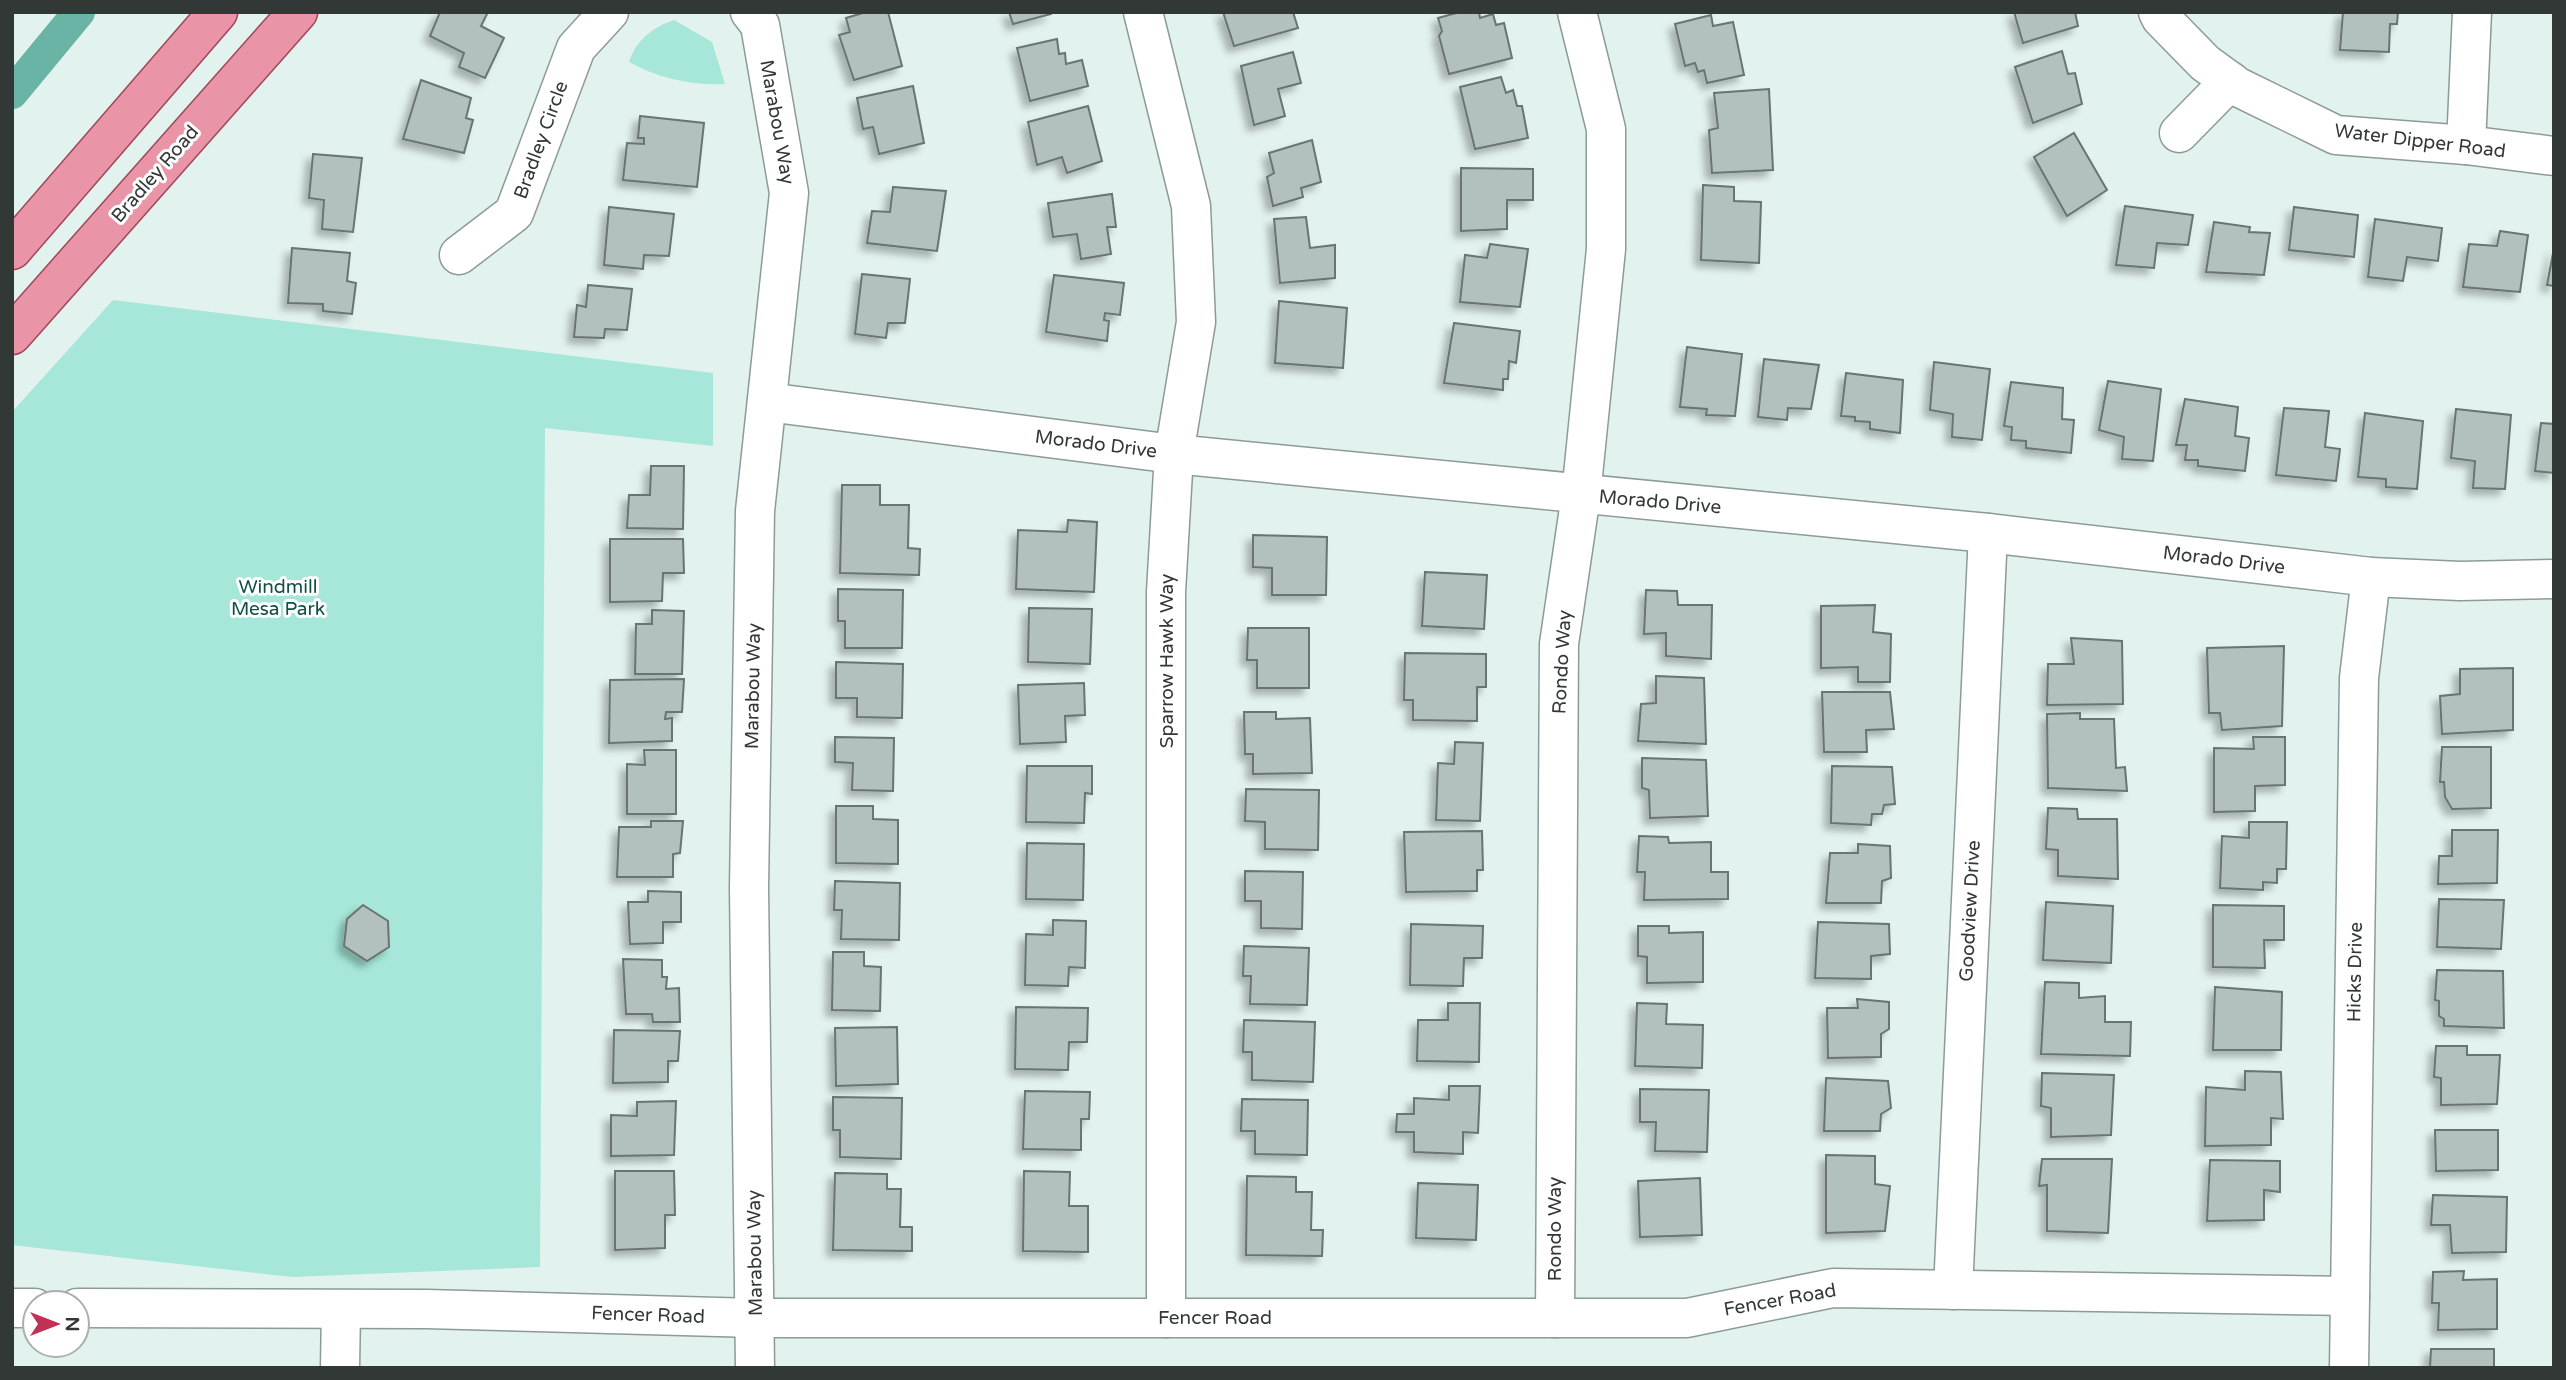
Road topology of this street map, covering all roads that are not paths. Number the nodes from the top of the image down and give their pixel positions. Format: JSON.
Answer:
{"nodes":[{"id":1,"x":218,"y":12,"type":"edge"},
{"id":2,"x":298,"y":12,"type":"edge"},
{"id":3,"x":609,"y":12,"type":"edge"},
{"id":4,"x":750,"y":12,"type":"edge"},
{"id":5,"x":1143,"y":12,"type":"edge"},
{"id":6,"x":1577,"y":12,"type":"edge"},
{"id":7,"x":2158,"y":12,"type":"edge"},
{"id":8,"x":2472,"y":12,"type":"edge"},
{"id":9,"x":2230,"y":81,"type":"junction"},
{"id":10,"x":2179,"y":133,"type":"dead end"},
{"id":11,"x":2466,"y":145,"type":"junction"},
{"id":12,"x":2554,"y":156,"type":"edge"},
{"id":13,"x":12,"y":250,"type":"edge"},
{"id":14,"x":459,"y":255,"type":"dead end"},
{"id":15,"x":12,"y":335,"type":"edge"},
{"id":16,"x":767,"y":402,"type":"junction"},
{"id":17,"x":1174,"y":454,"type":"junction"},
{"id":18,"x":1581,"y":495,"type":"junction"},
{"id":19,"x":1988,"y":533,"type":"junction"},
{"id":20,"x":2371,"y":578,"type":"junction"},
{"id":21,"x":2554,"y":579,"type":"edge"},
{"id":22,"x":1952,"y":1290,"type":"junction"},
{"id":23,"x":2350,"y":1296,"type":"junction"},
{"id":24,"x":91,"y":1308,"type":"edge"},
{"id":25,"x":341,"y":1310,"type":"junction"},
{"id":26,"x":755,"y":1318,"type":"junction"},
{"id":27,"x":1166,"y":1318,"type":"junction"},
{"id":28,"x":1555,"y":1318,"type":"junction"},
{"id":29,"x":340,"y":1368,"type":"edge"},
{"id":30,"x":755,"y":1368,"type":"edge"},
{"id":31,"x":2349,"y":1368,"type":"edge"}],
"edges":[{"from":1,"to":13,"type":"main road"},
{"from":2,"to":15,"type":"main road","name":"Bradley Road"},
{"from":3,"to":14,"type":"street","name":"Bradley Circle"},
{"from":4,"to":16,"type":"street","name":"Marabou Way"},
{"from":5,"to":17,"type":"street","name":"Sparrow Hawk Way"},
{"from":6,"to":18,"type":"street","name":"Rondo Way"},
{"from":7,"to":9,"type":"street","name":"Water Dipper Road"},
{"from":8,"to":11,"type":"street"},
{"from":9,"to":10,"type":"street"},
{"from":9,"to":11,"type":"street","name":"Water Dipper Road"},
{"from":11,"to":12,"type":"street","name":"Water Dipper Road"},
{"from":16,"to":17,"type":"street","name":"Morado Drive"},
{"from":16,"to":26,"type":"street","name":"Marabou Way"},
{"from":17,"to":18,"type":"street","name":"Morado Drive"},
{"from":17,"to":27,"type":"street","name":"Sparrow Hawk Way"},
{"from":18,"to":19,"type":"street","name":"Morado Drive"},
{"from":18,"to":28,"type":"street","name":"Rondo Way"},
{"from":19,"to":20,"type":"street","name":"Morado Drive"},
{"from":19,"to":22,"type":"street","name":"Goodview Drive"},
{"from":20,"to":21,"type":"street","name":"Morado Drive"},
{"from":20,"to":23,"type":"street","name":"Hicks Drive"},
{"from":22,"to":23,"type":"street","name":"Fencer Road"},
{"from":22,"to":28,"type":"street","name":"Fencer Road"},
{"from":23,"to":31,"type":"street","name":"Hicks Drive"},
{"from":24,"to":25,"type":"street","name":"Fencer Road"},
{"from":25,"to":26,"type":"street","name":"Fencer Road"},
{"from":25,"to":29,"type":"street"},
{"from":26,"to":27,"type":"street","name":"Fencer Road"},
{"from":26,"to":30,"type":"street","name":"Marabou Way"},
{"from":27,"to":28,"type":"street","name":"Fencer Road"}]}
